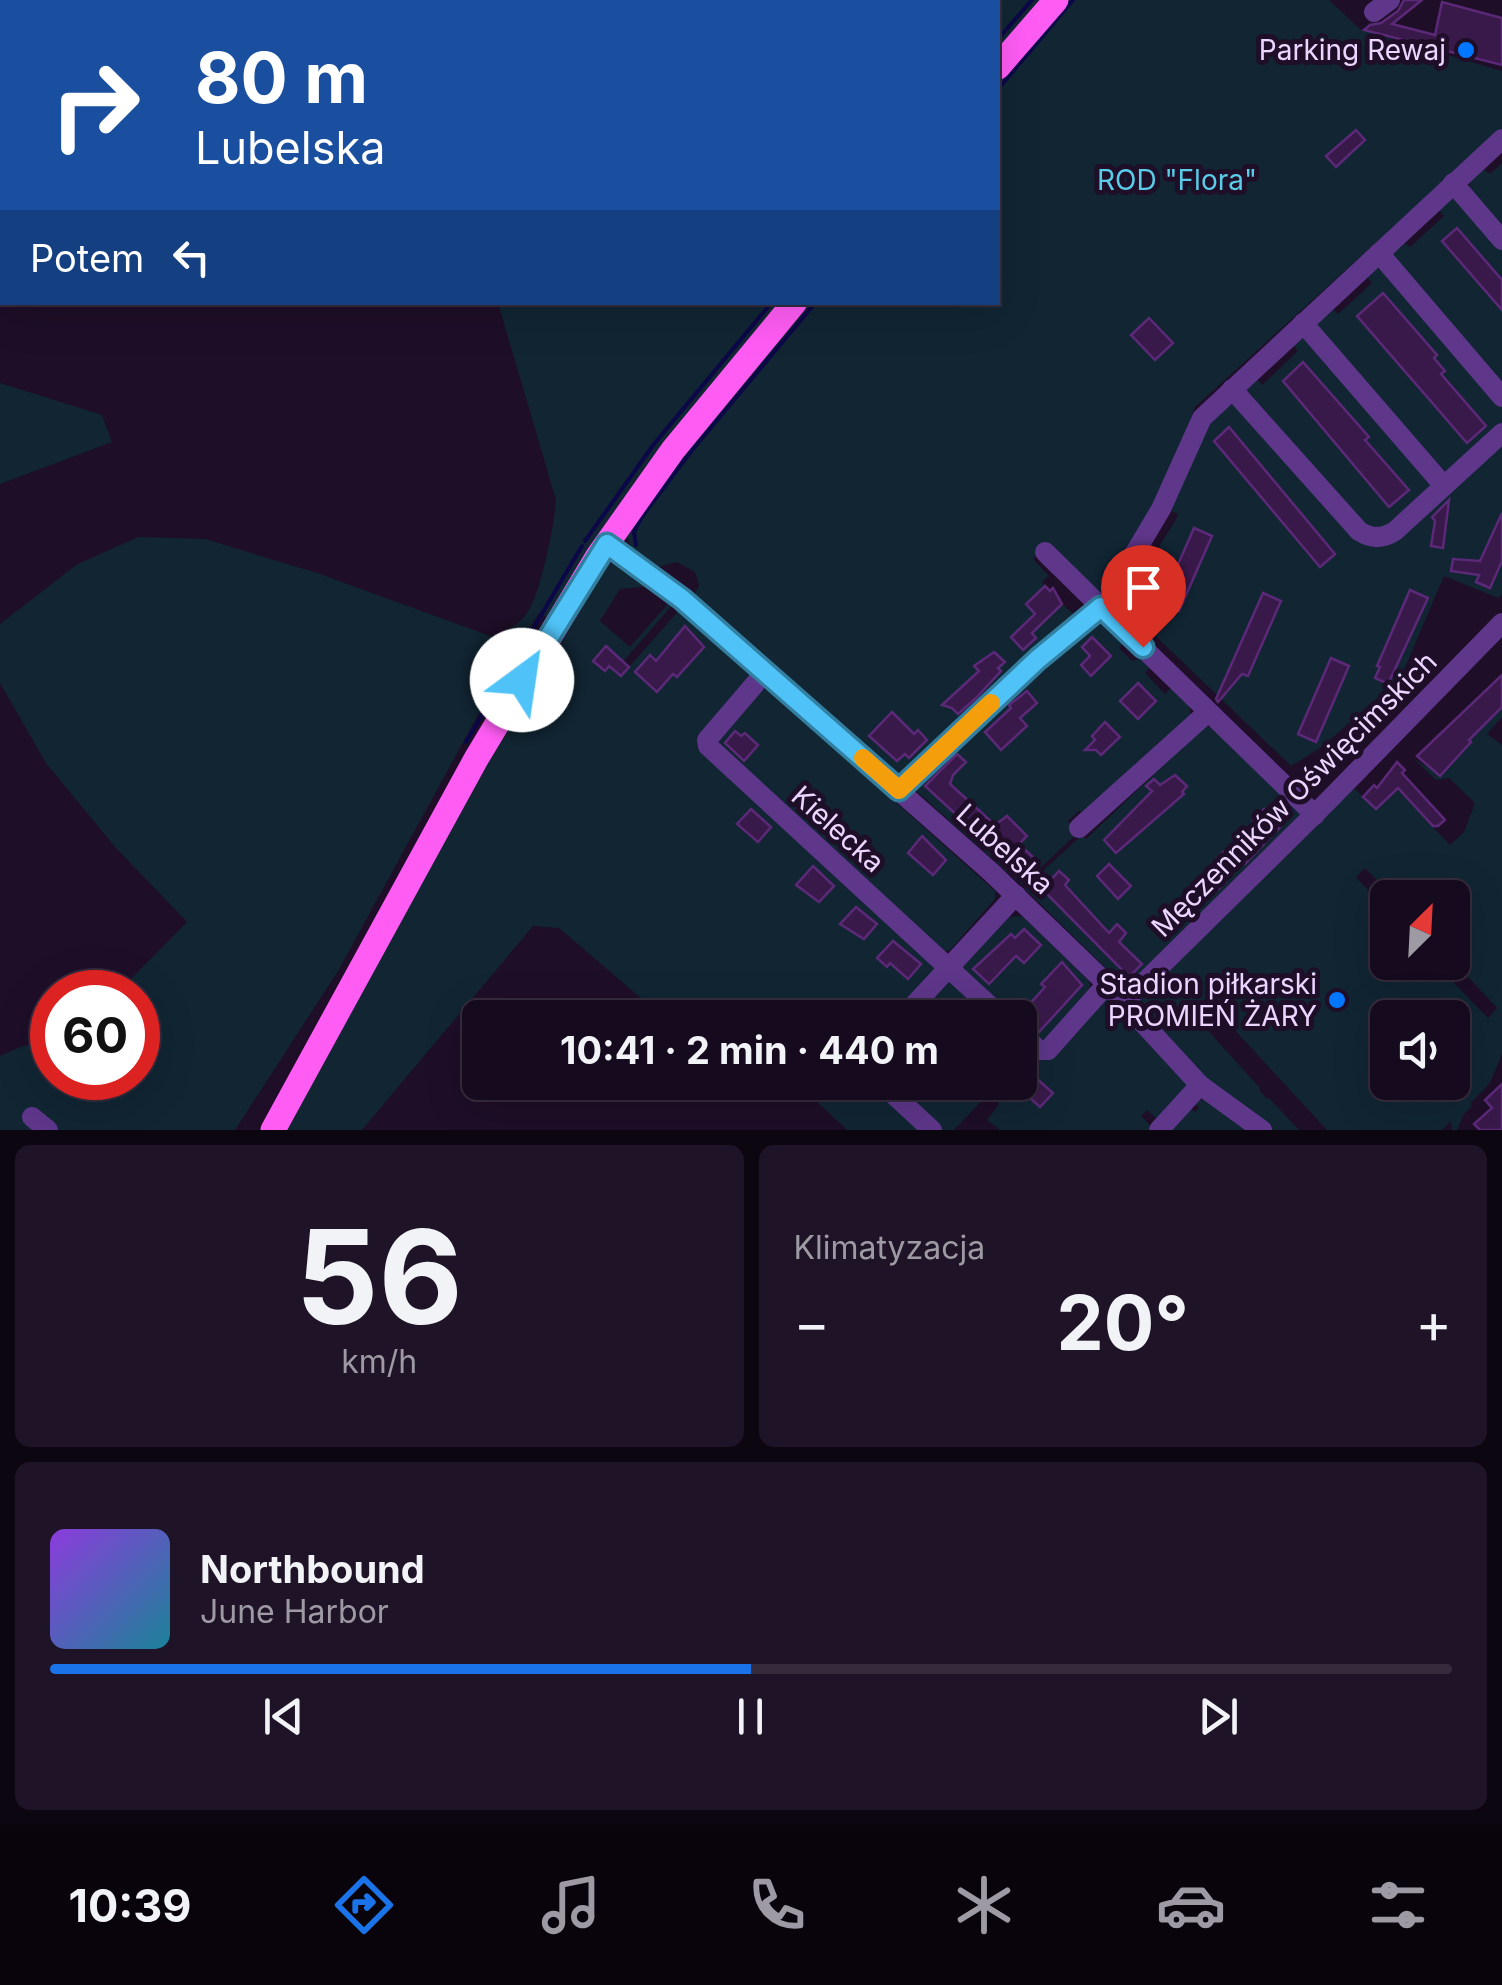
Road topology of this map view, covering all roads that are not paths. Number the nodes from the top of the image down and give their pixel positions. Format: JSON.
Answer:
{"nodes":[{"id":1,"x":1056,"y":0,"type":"edge"},
{"id":2,"x":1000,"y":64,"type":"edge"},
{"id":3,"x":1502,"y":139,"type":"edge"},
{"id":4,"x":1452,"y":183,"type":"junction"},
{"id":5,"x":1502,"y":240,"type":"edge"},
{"id":6,"x":1378,"y":254,"type":"junction"},
{"id":7,"x":792,"y":305,"type":"edge"},
{"id":8,"x":1303,"y":324,"type":"junction"},
{"id":9,"x":1232,"y":389,"type":"junction"},
{"id":10,"x":1502,"y":397,"type":"edge"},
{"id":11,"x":1502,"y":432,"type":"edge"},
{"id":12,"x":1444,"y":486,"type":"junction"},
{"id":13,"x":607,"y":544,"type":"junction"},
{"id":14,"x":1045,"y":552,"type":"dead end"},
{"id":15,"x":1106,"y":612,"type":"junction"},
{"id":16,"x":1502,"y":624,"type":"edge"},
{"id":17,"x":766,"y":671,"type":"junction"},
{"id":18,"x":1208,"y":712,"type":"junction"},
{"id":19,"x":899,"y":790,"type":"junction"},
{"id":20,"x":1315,"y":815,"type":"junction"},
{"id":21,"x":1079,"y":828,"type":"dead end"},
{"id":22,"x":1016,"y":895,"type":"junction"},
{"id":23,"x":949,"y":968,"type":"junction"},
{"id":24,"x":1107,"y":984,"type":"junction"},
{"id":25,"x":919,"y":1000,"type":"edge"},
{"id":26,"x":984,"y":1000,"type":"edge"},
{"id":27,"x":1124,"y":1002,"type":"junction"},
{"id":28,"x":1037,"y":1047,"type":"edge"},
{"id":29,"x":1200,"y":1085,"type":"junction"},
{"id":30,"x":900,"y":1100,"type":"edge"},
{"id":31,"x":273,"y":1130,"type":"edge"},
{"id":32,"x":932,"y":1130,"type":"edge"},
{"id":33,"x":1159,"y":1130,"type":"edge"},
{"id":34,"x":1262,"y":1130,"type":"edge"}],
"edges":[{"from":1,"to":2,"type":"main road"},
{"from":3,"to":4,"type":"street"},
{"from":4,"to":5,"type":"street"},
{"from":4,"to":6,"type":"street"},
{"from":6,"to":8,"type":"street"},
{"from":6,"to":10,"type":"street"},
{"from":7,"to":13,"type":"main road"},
{"from":8,"to":9,"type":"street"},
{"from":8,"to":12,"type":"street"},
{"from":9,"to":12,"type":"street"},
{"from":9,"to":15,"type":"street"},
{"from":11,"to":12,"type":"street"},
{"from":13,"to":17,"type":"street","name":"Lubelska"},
{"from":13,"to":31,"type":"main road"},
{"from":14,"to":15,"type":"street"},
{"from":15,"to":18,"type":"street"},
{"from":15,"to":19,"type":"street"},
{"from":16,"to":20,"type":"street","name":"Męczenników Oświęcimskich"},
{"from":17,"to":19,"type":"street","name":"Lubelska"},
{"from":17,"to":23,"type":"street","name":"Kielecka"},
{"from":18,"to":20,"type":"street"},
{"from":18,"to":21,"type":"street"},
{"from":19,"to":22,"type":"street","name":"Lubelska"},
{"from":20,"to":27,"type":"street","name":"Męczenników Oświęcimskich"},
{"from":22,"to":23,"type":"street"},
{"from":22,"to":24,"type":"street","name":"Lubelska"},
{"from":23,"to":25,"type":"street"},
{"from":23,"to":26,"type":"street","name":"Kielecka"},
{"from":24,"to":27,"type":"street","name":"Lubelska"},
{"from":24,"to":28,"type":"street"},
{"from":27,"to":29,"type":"street","name":"Lubelska"},
{"from":29,"to":33,"type":"street"},
{"from":29,"to":34,"type":"street","name":"Lubelska"},
{"from":30,"to":32,"type":"street"}]}
